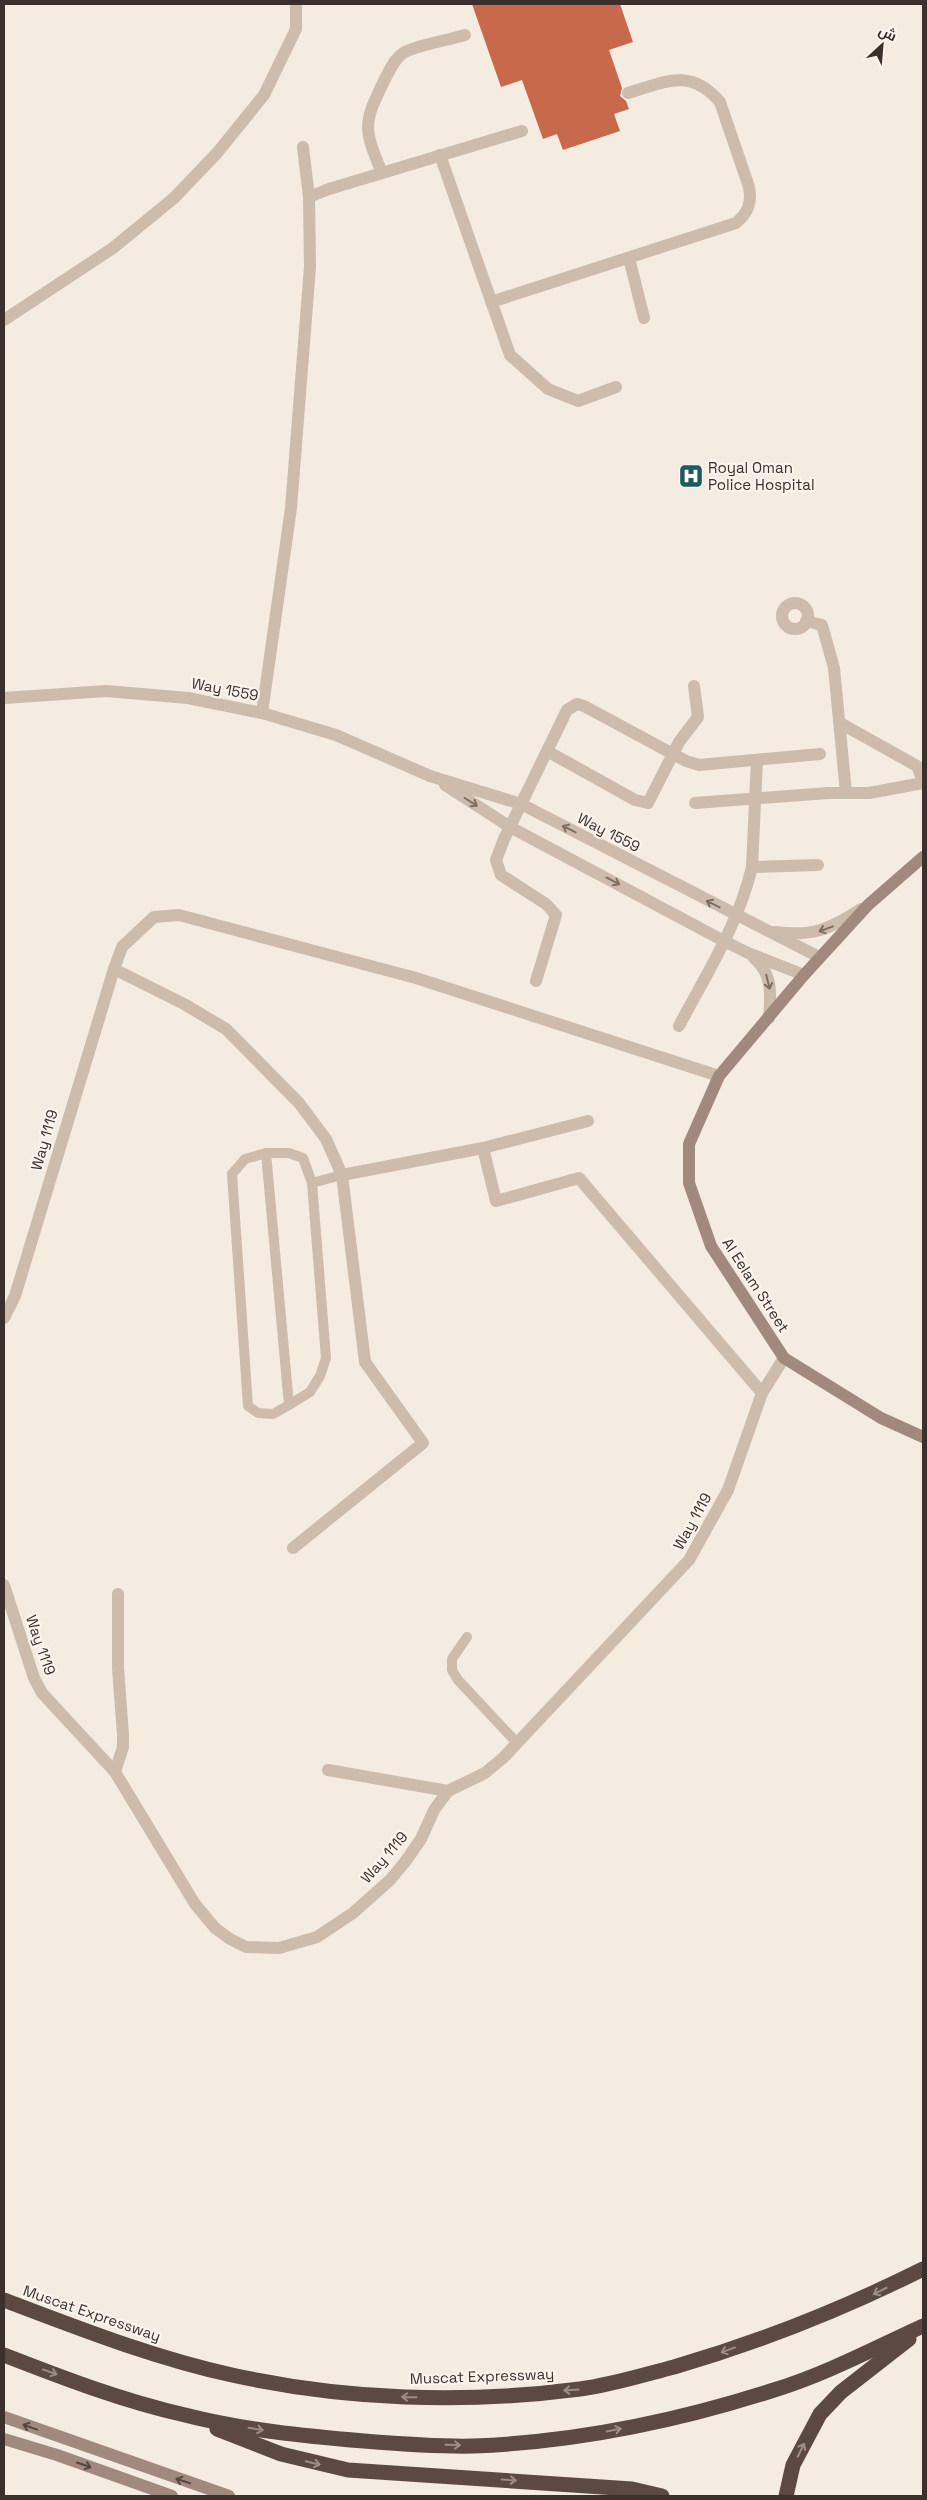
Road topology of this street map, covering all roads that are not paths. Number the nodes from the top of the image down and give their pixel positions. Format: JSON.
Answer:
{"nodes":[{"id":1,"x":296,"y":4,"type":"edge"},
{"id":2,"x":464,"y":35,"type":"dead end"},
{"id":3,"x":628,"y":93,"type":"dead end"},
{"id":4,"x":522,"y":131,"type":"dead end"},
{"id":5,"x":303,"y":147,"type":"dead end"},
{"id":6,"x":440,"y":155,"type":"junction"},
{"id":7,"x":382,"y":173,"type":"junction"},
{"id":8,"x":310,"y":197,"type":"junction"},
{"id":9,"x":629,"y":258,"type":"junction"},
{"id":10,"x":491,"y":302,"type":"junction"},
{"id":11,"x":644,"y":318,"type":"dead end"},
{"id":12,"x":4,"y":320,"type":"edge"},
{"id":13,"x":616,"y":388,"type":"dead end"},
{"id":14,"x":806,"y":621,"type":"dead end"},
{"id":15,"x":694,"y":686,"type":"dead end"},
{"id":16,"x":4,"y":698,"type":"edge"},
{"id":17,"x":262,"y":713,"type":"junction"},
{"id":18,"x":840,"y":723,"type":"junction"},
{"id":19,"x":547,"y":751,"type":"junction"},
{"id":20,"x":673,"y":754,"type":"junction"},
{"id":21,"x":820,"y":754,"type":"dead end"},
{"id":22,"x":757,"y":760,"type":"junction"},
{"id":23,"x":430,"y":776,"type":"junction"},
{"id":24,"x":923,"y":782,"type":"edge"},
{"id":25,"x":846,"y":793,"type":"junction"},
{"id":26,"x":755,"y":800,"type":"junction"},
{"id":27,"x":695,"y":803,"type":"dead end"},
{"id":28,"x":521,"y":804,"type":"junction"},
{"id":29,"x":510,"y":827,"type":"junction"},
{"id":30,"x":923,"y":857,"type":"edge"},
{"id":31,"x":818,"y":865,"type":"dead end"},
{"id":32,"x":752,"y":867,"type":"junction"},
{"id":33,"x":868,"y":905,"type":"junction"},
{"id":34,"x":735,"y":916,"type":"junction"},
{"id":35,"x":767,"y":931,"type":"junction"},
{"id":36,"x":724,"y":941,"type":"junction"},
{"id":37,"x":748,"y":953,"type":"junction"},
{"id":38,"x":819,"y":958,"type":"junction"},
{"id":39,"x":114,"y":969,"type":"junction"},
{"id":40,"x":804,"y":975,"type":"junction"},
{"id":41,"x":536,"y":982,"type":"dead end"},
{"id":42,"x":769,"y":1018,"type":"junction"},
{"id":43,"x":679,"y":1026,"type":"dead end"},
{"id":44,"x":719,"y":1076,"type":"junction"},
{"id":45,"x":588,"y":1121,"type":"dead end"},
{"id":46,"x":483,"y":1148,"type":"junction"},
{"id":47,"x":266,"y":1153,"type":"junction"},
{"id":48,"x":342,"y":1176,"type":"junction"},
{"id":49,"x":312,"y":1182,"type":"junction"},
{"id":50,"x":4,"y":1318,"type":"edge"},
{"id":51,"x":784,"y":1358,"type":"junction"},
{"id":52,"x":762,"y":1393,"type":"junction"},
{"id":53,"x":289,"y":1405,"type":"junction"},
{"id":54,"x":923,"y":1438,"type":"edge"},
{"id":55,"x":293,"y":1548,"type":"dead end"},
{"id":56,"x":4,"y":1585,"type":"edge"},
{"id":57,"x":118,"y":1594,"type":"dead end"},
{"id":58,"x":467,"y":1637,"type":"dead end"},
{"id":59,"x":517,"y":1743,"type":"junction"},
{"id":60,"x":328,"y":1770,"type":"dead end"},
{"id":61,"x":115,"y":1772,"type":"junction"},
{"id":62,"x":448,"y":1791,"type":"junction"},
{"id":63,"x":923,"y":2269,"type":"edge"},
{"id":64,"x":4,"y":2300,"type":"edge"},
{"id":65,"x":923,"y":2327,"type":"edge"},
{"id":66,"x":4,"y":2355,"type":"edge"},
{"id":67,"x":185,"y":2416,"type":"junction"},
{"id":68,"x":4,"y":2417,"type":"edge"},
{"id":69,"x":4,"y":2439,"type":"edge"},
{"id":70,"x":172,"y":2496,"type":"edge"},
{"id":71,"x":229,"y":2496,"type":"edge"},
{"id":72,"x":662,"y":2496,"type":"edge"},
{"id":73,"x":786,"y":2496,"type":"edge"}],
"edges":[{"from":1,"to":12,"type":"street"},
{"from":2,"to":7,"type":"street"},
{"from":3,"to":9,"type":"street"},
{"from":4,"to":6,"type":"street"},
{"from":5,"to":8,"type":"street"},
{"from":6,"to":7,"type":"street"},
{"from":6,"to":10,"type":"street"},
{"from":7,"to":8,"type":"street"},
{"from":8,"to":17,"type":"street"},
{"from":9,"to":10,"type":"street"},
{"from":9,"to":11,"type":"street"},
{"from":10,"to":13,"type":"street"},
{"from":14,"to":18,"type":"street"},
{"from":15,"to":20,"type":"street"},
{"from":16,"to":17,"type":"street","name":"Way 1559"},
{"from":17,"to":23,"type":"street","name":"Way 1559"},
{"from":18,"to":24,"type":"street"},
{"from":18,"to":25,"type":"street"},
{"from":19,"to":20,"type":"street"},
{"from":19,"to":20,"type":"street"},
{"from":19,"to":28,"type":"street"},
{"from":20,"to":22,"type":"street"},
{"from":21,"to":22,"type":"street"},
{"from":22,"to":26,"type":"street"},
{"from":23,"to":28,"type":"street","name":"Way 1559"},
{"from":23,"to":29,"type":"street","name":"Way 1559","one_way":true},
{"from":24,"to":25,"type":"street"},
{"from":25,"to":26,"type":"street"},
{"from":26,"to":27,"type":"street"},
{"from":26,"to":32,"type":"street"},
{"from":28,"to":29,"type":"street"},
{"from":34,"to":28,"type":"street","name":"Way 1559","one_way":true},
{"from":29,"to":36,"type":"street","name":"Way 1559","one_way":true},
{"from":29,"to":41,"type":"street"},
{"from":30,"to":33,"type":"main road","name":"Al Eelam Street"},
{"from":31,"to":32,"type":"street"},
{"from":32,"to":34,"type":"street"},
{"from":33,"to":35,"type":"street","name":"Way 1559","one_way":true},
{"from":33,"to":38,"type":"main road","name":"Al Eelam Street"},
{"from":34,"to":35,"type":"street","name":"Way 1559"},
{"from":34,"to":36,"type":"street"},
{"from":35,"to":38,"type":"street","name":"Way 1559"},
{"from":36,"to":37,"type":"street","name":"Way 1559"},
{"from":36,"to":43,"type":"street"},
{"from":37,"to":40,"type":"street","name":"Way 1559"},
{"from":37,"to":42,"type":"street","name":"Way 1559","one_way":true},
{"from":38,"to":40,"type":"main road","name":"Al Eelam Street"},
{"from":39,"to":44,"type":"street","name":"Way 1119"},
{"from":39,"to":48,"type":"street"},
{"from":39,"to":50,"type":"street","name":"Way 1119"},
{"from":40,"to":42,"type":"main road","name":"Al Eelam Street"},
{"from":42,"to":44,"type":"main road","name":"Al Eelam Street"},
{"from":44,"to":51,"type":"main road","name":"Al Eelam Street"},
{"from":45,"to":46,"type":"street"},
{"from":46,"to":48,"type":"street"},
{"from":46,"to":52,"type":"street"},
{"from":47,"to":49,"type":"lane"},
{"from":47,"to":53,"type":"lane"},
{"from":47,"to":53,"type":"lane"},
{"from":48,"to":49,"type":"lane"},
{"from":48,"to":55,"type":"street"},
{"from":49,"to":53,"type":"lane"},
{"from":51,"to":52,"type":"street","name":"Way 1119"},
{"from":51,"to":54,"type":"main road","name":"Al Eelam Street"},
{"from":52,"to":59,"type":"street","name":"Way 1119"},
{"from":56,"to":61,"type":"street","name":"Way 1119"},
{"from":57,"to":61,"type":"street"},
{"from":58,"to":59,"type":"lane"},
{"from":59,"to":62,"type":"street","name":"Way 1119"},
{"from":60,"to":62,"type":"street"},
{"from":61,"to":62,"type":"street","name":"Way 1119"},
{"from":63,"to":64,"type":"highway","name":"Muscat Expressway","one_way":true},
{"from":67,"to":65,"type":"highway","one_way":true},
{"from":73,"to":65,"type":"highway","one_way":true},
{"from":66,"to":67,"type":"highway","one_way":true},
{"from":67,"to":72,"type":"highway","one_way":true},
{"from":71,"to":68,"type":"main road","one_way":true},
{"from":69,"to":70,"type":"main road","one_way":true}]}
